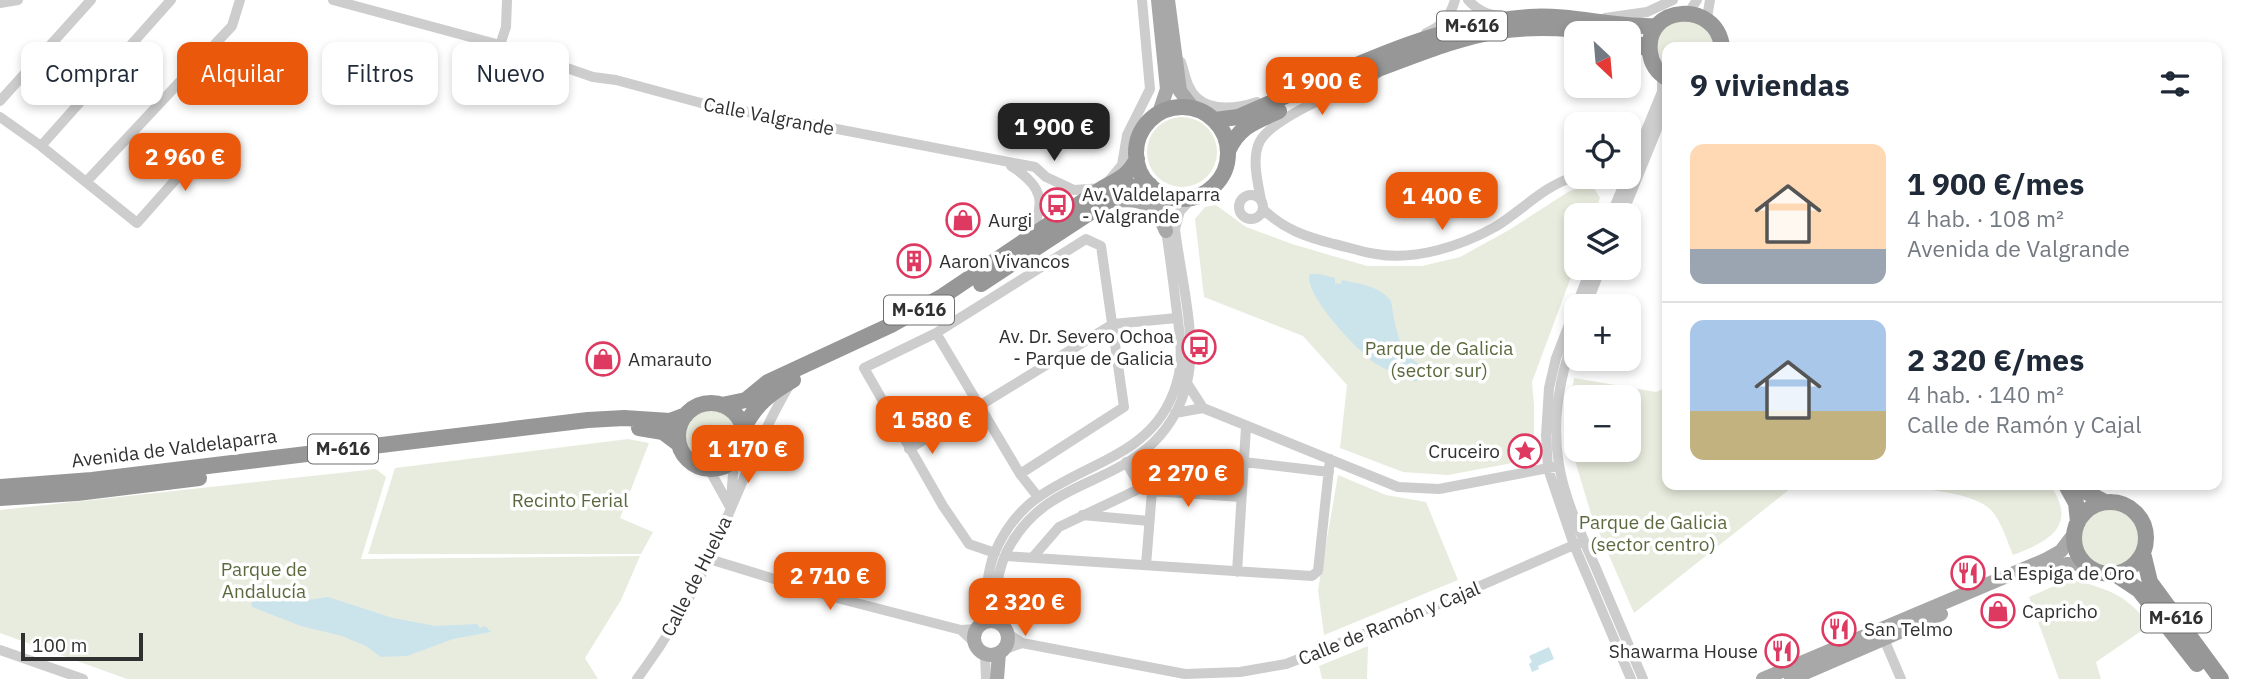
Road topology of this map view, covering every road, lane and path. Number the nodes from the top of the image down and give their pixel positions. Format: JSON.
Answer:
{"nodes":[{"id":1,"x":18,"y":0,"type":"edge"},
{"id":2,"x":91,"y":0,"type":"edge"},
{"id":3,"x":171,"y":0,"type":"edge"},
{"id":4,"x":240,"y":0,"type":"edge"},
{"id":5,"x":333,"y":0,"type":"edge"},
{"id":6,"x":507,"y":0,"type":"edge"},
{"id":7,"x":1142,"y":0,"type":"edge"},
{"id":8,"x":1158,"y":0,"type":"edge"},
{"id":9,"x":1168,"y":0,"type":"edge"},
{"id":10,"x":1455,"y":0,"type":"edge"},
{"id":11,"x":1468,"y":0,"type":"edge"},
{"id":12,"x":1673,"y":0,"type":"edge"},
{"id":13,"x":1710,"y":0,"type":"edge"},
{"id":14,"x":0,"y":3,"type":"edge"},
{"id":15,"x":1693,"y":6,"type":"edge"},
{"id":16,"x":1530,"y":17,"type":"junction"},
{"id":17,"x":1707,"y":18,"type":"junction"},
{"id":18,"x":1588,"y":19,"type":"junction"},
{"id":19,"x":1656,"y":26,"type":"junction"},
{"id":20,"x":1171,"y":29,"type":"junction"},
{"id":21,"x":1564,"y":30,"type":"edge"},
{"id":22,"x":492,"y":42,"type":"edge"},
{"id":23,"x":501,"y":42,"type":"edge"},
{"id":24,"x":1721,"y":42,"type":"edge"},
{"id":25,"x":1642,"y":46,"type":"edge"},
{"id":26,"x":1649,"y":50,"type":"junction"},
{"id":27,"x":1392,"y":52,"type":"junction"},
{"id":28,"x":1413,"y":56,"type":"junction"},
{"id":29,"x":569,"y":68,"type":"edge"},
{"id":30,"x":1662,"y":74,"type":"edge"},
{"id":31,"x":1313,"y":84,"type":"junction"},
{"id":32,"x":1662,"y":92,"type":"edge"},
{"id":33,"x":0,"y":101,"type":"edge"},
{"id":34,"x":1193,"y":108,"type":"junction"},
{"id":35,"x":1159,"y":113,"type":"junction"},
{"id":36,"x":1662,"y":114,"type":"edge"},
{"id":37,"x":0,"y":117,"type":"edge"},
{"id":38,"x":1215,"y":120,"type":"junction"},
{"id":39,"x":209,"y":142,"type":"dead end"},
{"id":40,"x":1641,"y":143,"type":"edge"},
{"id":41,"x":41,"y":146,"type":"junction"},
{"id":42,"x":1228,"y":151,"type":"junction"},
{"id":43,"x":1641,"y":156,"type":"edge"},
{"id":44,"x":1136,"y":159,"type":"junction"},
{"id":45,"x":1005,"y":163,"type":"junction"},
{"id":46,"x":1564,"y":181,"type":"edge"},
{"id":47,"x":86,"y":182,"type":"junction"},
{"id":48,"x":1151,"y":186,"type":"junction"},
{"id":49,"x":1105,"y":194,"type":"junction"},
{"id":50,"x":1193,"y":197,"type":"junction"},
{"id":51,"x":1167,"y":231,"type":"junction"},
{"id":52,"x":1027,"y":239,"type":"junction"},
{"id":53,"x":1586,"y":280,"type":"edge"},
{"id":54,"x":1177,"y":318,"type":"junction"},
{"id":55,"x":1113,"y":324,"type":"junction"},
{"id":56,"x":936,"y":333,"type":"junction"},
{"id":57,"x":1564,"y":364,"type":"edge"},
{"id":58,"x":792,"y":381,"type":"junction"},
{"id":59,"x":1187,"y":383,"type":"junction"},
{"id":60,"x":979,"y":404,"type":"junction"},
{"id":61,"x":723,"y":405,"type":"junction"},
{"id":62,"x":1203,"y":408,"type":"junction"},
{"id":63,"x":1175,"y":413,"type":"junction"},
{"id":64,"x":685,"y":415,"type":"junction"},
{"id":65,"x":507,"y":421,"type":"dead end"},
{"id":66,"x":1246,"y":426,"type":"junction"},
{"id":67,"x":525,"y":428,"type":"junction"},
{"id":68,"x":743,"y":429,"type":"junction"},
{"id":69,"x":679,"y":444,"type":"junction"},
{"id":70,"x":909,"y":449,"type":"junction"},
{"id":71,"x":734,"y":459,"type":"junction"},
{"id":72,"x":1330,"y":459,"type":"junction"},
{"id":73,"x":1126,"y":462,"type":"junction"},
{"id":74,"x":1244,"y":463,"type":"junction"},
{"id":75,"x":1553,"y":468,"type":"junction"},
{"id":76,"x":709,"y":469,"type":"junction"},
{"id":77,"x":1329,"y":472,"type":"junction"},
{"id":78,"x":1020,"y":474,"type":"junction"},
{"id":79,"x":0,"y":487,"type":"edge"},
{"id":80,"x":1141,"y":488,"type":"junction"},
{"id":81,"x":2069,"y":490,"type":"edge"},
{"id":82,"x":2084,"y":490,"type":"edge"},
{"id":83,"x":1153,"y":492,"type":"junction"},
{"id":84,"x":1187,"y":494,"type":"junction"},
{"id":85,"x":1038,"y":497,"type":"junction"},
{"id":86,"x":1241,"y":497,"type":"junction"},
{"id":87,"x":0,"y":498,"type":"edge"},
{"id":88,"x":2105,"y":502,"type":"junction"},
{"id":89,"x":730,"y":508,"type":"junction"},
{"id":90,"x":1081,"y":515,"type":"junction"},
{"id":91,"x":1149,"y":521,"type":"junction"},
{"id":92,"x":2076,"y":528,"type":"junction"},
{"id":93,"x":1579,"y":543,"type":"junction"},
{"id":94,"x":2143,"y":553,"type":"junction"},
{"id":95,"x":1000,"y":555,"type":"junction"},
{"id":96,"x":1033,"y":557,"type":"junction"},
{"id":97,"x":709,"y":559,"type":"junction"},
{"id":98,"x":2085,"y":564,"type":"junction"},
{"id":99,"x":1146,"y":565,"type":"junction"},
{"id":100,"x":1237,"y":572,"type":"junction"},
{"id":101,"x":2115,"y":573,"type":"junction"},
{"id":102,"x":1003,"y":628,"type":"junction"},
{"id":103,"x":1884,"y":639,"type":"junction"},
{"id":104,"x":987,"y":642,"type":"junction"},
{"id":105,"x":1022,"y":643,"type":"junction"},
{"id":106,"x":0,"y":650,"type":"edge"},
{"id":107,"x":83,"y":679,"type":"edge"},
{"id":108,"x":637,"y":679,"type":"edge"},
{"id":109,"x":986,"y":679,"type":"edge"},
{"id":110,"x":997,"y":679,"type":"edge"},
{"id":111,"x":1631,"y":679,"type":"edge"},
{"id":112,"x":1643,"y":679,"type":"edge"},
{"id":113,"x":1763,"y":679,"type":"edge"},
{"id":114,"x":1791,"y":679,"type":"edge"},
{"id":115,"x":1901,"y":679,"type":"edge"},
{"id":116,"x":2208,"y":679,"type":"edge"},
{"id":117,"x":2221,"y":679,"type":"edge"}],
"edges":[{"from":1,"to":14,"type":"street"},
{"from":2,"to":33,"type":"street"},
{"from":3,"to":41,"type":"street"},
{"from":4,"to":47,"type":"street"},
{"from":5,"to":22,"type":"street","name":"Calle Valgrande"},
{"from":6,"to":23,"type":"street"},
{"from":7,"to":49,"type":"street"},
{"from":8,"to":35,"type":"main road"},
{"from":9,"to":20,"type":"main road"},
{"from":10,"to":27,"type":"street"},
{"from":11,"to":16,"type":"street"},
{"from":12,"to":18,"type":"street"},
{"from":13,"to":17,"type":"street"},
{"from":15,"to":17,"type":"highway","number":"M-616"},
{"from":15,"to":19,"type":"highway","number":"M-616"},
{"from":16,"to":18,"type":"highway","number":"M-616"},
{"from":16,"to":27,"type":"highway","number":"M-616"},
{"from":17,"to":24,"type":"highway"},
{"from":18,"to":19,"type":"highway","number":"M-616"},
{"from":19,"to":26,"type":"highway"},
{"from":20,"to":31,"type":"street"},
{"from":20,"to":34,"type":"main road"},
{"from":21,"to":28,"type":"highway","number":"M-616"},
{"from":25,"to":26,"type":"highway"},
{"from":26,"to":30,"type":"highway"},
{"from":27,"to":31,"type":"highway","number":"M-616"},
{"from":28,"to":42,"type":"highway","number":"M-616"},
{"from":28,"to":46,"type":"street"},
{"from":29,"to":45,"type":"street","name":"Calle Valgrande"},
{"from":31,"to":38,"type":"highway","number":"M-616"},
{"from":32,"to":40,"type":"street"},
{"from":34,"to":35,"type":"highway"},
{"from":34,"to":38,"type":"highway"},
{"from":35,"to":44,"type":"highway"},
{"from":36,"to":43,"type":"street"},
{"from":37,"to":41,"type":"street"},
{"from":38,"to":42,"type":"highway"},
{"from":39,"to":47,"type":"street"},
{"from":41,"to":47,"type":"street"},
{"from":42,"to":50,"type":"highway","number":"M-616"},
{"from":44,"to":48,"type":"highway"},
{"from":44,"to":49,"type":"highway","number":"M-616"},
{"from":45,"to":49,"type":"street","name":"Calle Valgrande"},
{"from":45,"to":52,"type":"street"},
{"from":48,"to":49,"type":"highway","number":"M-616"},
{"from":48,"to":50,"type":"highway"},
{"from":48,"to":51,"type":"main road"},
{"from":49,"to":51,"type":"main road"},
{"from":49,"to":52,"type":"highway","number":"M-616"},
{"from":49,"to":58,"type":"highway","number":"M-616"},
{"from":50,"to":59,"type":"street"},
{"from":51,"to":54,"type":"street"},
{"from":52,"to":61,"type":"highway","number":"M-616"},
{"from":53,"to":75,"type":"street"},
{"from":54,"to":55,"type":"street"},
{"from":54,"to":85,"type":"street"},
{"from":55,"to":56,"type":"street"},
{"from":55,"to":60,"type":"street"},
{"from":55,"to":78,"type":"street"},
{"from":56,"to":60,"type":"street"},
{"from":56,"to":70,"type":"street"},
{"from":57,"to":75,"type":"street"},
{"from":58,"to":68,"type":"highway","number":"M-616"},
{"from":58,"to":89,"type":"street","name":"Calle de Huelva"},
{"from":59,"to":62,"type":"street"},
{"from":59,"to":63,"type":"street"},
{"from":60,"to":70,"type":"street"},
{"from":60,"to":78,"type":"street"},
{"from":61,"to":64,"type":"highway","number":"M-616"},
{"from":61,"to":68,"type":"highway"},
{"from":62,"to":63,"type":"street"},
{"from":62,"to":66,"type":"street"},
{"from":63,"to":73,"type":"street"},
{"from":64,"to":67,"type":"highway","name":"Avenida de Valdelaparra","number":"M-616"},
{"from":64,"to":69,"type":"highway"},
{"from":65,"to":67,"type":"highway"},
{"from":66,"to":72,"type":"street"},
{"from":66,"to":74,"type":"street"},
{"from":67,"to":79,"type":"highway","name":"Avenida de Valdelaparra","number":"M-616"},
{"from":68,"to":71,"type":"highway","number":"M-616"},
{"from":69,"to":76,"type":"highway","number":"M-616"},
{"from":69,"to":87,"type":"highway","name":"Avenida de Valdelaparra","number":"M-616"},
{"from":70,"to":95,"type":"street"},
{"from":71,"to":76,"type":"highway"},
{"from":71,"to":89,"type":"street"},
{"from":72,"to":75,"type":"street"},
{"from":72,"to":77,"type":"street"},
{"from":73,"to":80,"type":"street"},
{"from":73,"to":95,"type":"street"},
{"from":74,"to":77,"type":"street"},
{"from":74,"to":84,"type":"street"},
{"from":74,"to":86,"type":"street"},
{"from":75,"to":93,"type":"street"},
{"from":76,"to":89,"type":"street"},
{"from":77,"to":100,"type":"street"},
{"from":78,"to":85,"type":"street"},
{"from":80,"to":83,"type":"street"},
{"from":80,"to":90,"type":"street"},
{"from":81,"to":92,"type":"highway"},
{"from":82,"to":88,"type":"highway","number":"M-616"},
{"from":83,"to":84,"type":"street"},
{"from":83,"to":91,"type":"street"},
{"from":84,"to":86,"type":"street"},
{"from":85,"to":95,"type":"street"},
{"from":86,"to":100,"type":"street"},
{"from":88,"to":92,"type":"highway"},
{"from":88,"to":94,"type":"highway","number":"M-616"},
{"from":89,"to":97,"type":"street","name":"Calle de Huelva"},
{"from":90,"to":91,"type":"street"},
{"from":90,"to":96,"type":"street"},
{"from":91,"to":99,"type":"street"},
{"from":92,"to":98,"type":"highway"},
{"from":92,"to":113,"type":"main road"},
{"from":93,"to":105,"type":"street","name":"Calle de Ramón y Cajal"},
{"from":93,"to":111,"type":"street"},
{"from":93,"to":112,"type":"street"},
{"from":94,"to":101,"type":"highway"},
{"from":94,"to":117,"type":"highway","number":"M-616"},
{"from":95,"to":96,"type":"street"},
{"from":95,"to":102,"type":"street"},
{"from":95,"to":104,"type":"street"},
{"from":96,"to":99,"type":"street"},
{"from":97,"to":104,"type":"street"},
{"from":97,"to":108,"type":"street","name":"Calle de Huelva"},
{"from":98,"to":101,"type":"highway","number":"M-616"},
{"from":98,"to":103,"type":"main road"},
{"from":99,"to":100,"type":"street"},
{"from":101,"to":116,"type":"highway","number":"M-616"},
{"from":102,"to":104,"type":"main road"},
{"from":102,"to":104,"type":"main road"},
{"from":102,"to":105,"type":"street","name":"Calle de Ramón y Cajal"},
{"from":103,"to":114,"type":"main road"},
{"from":103,"to":115,"type":"street"},
{"from":104,"to":105,"type":"street"},
{"from":104,"to":109,"type":"street"},
{"from":104,"to":110,"type":"main road"},
{"from":106,"to":107,"type":"street"}]}
